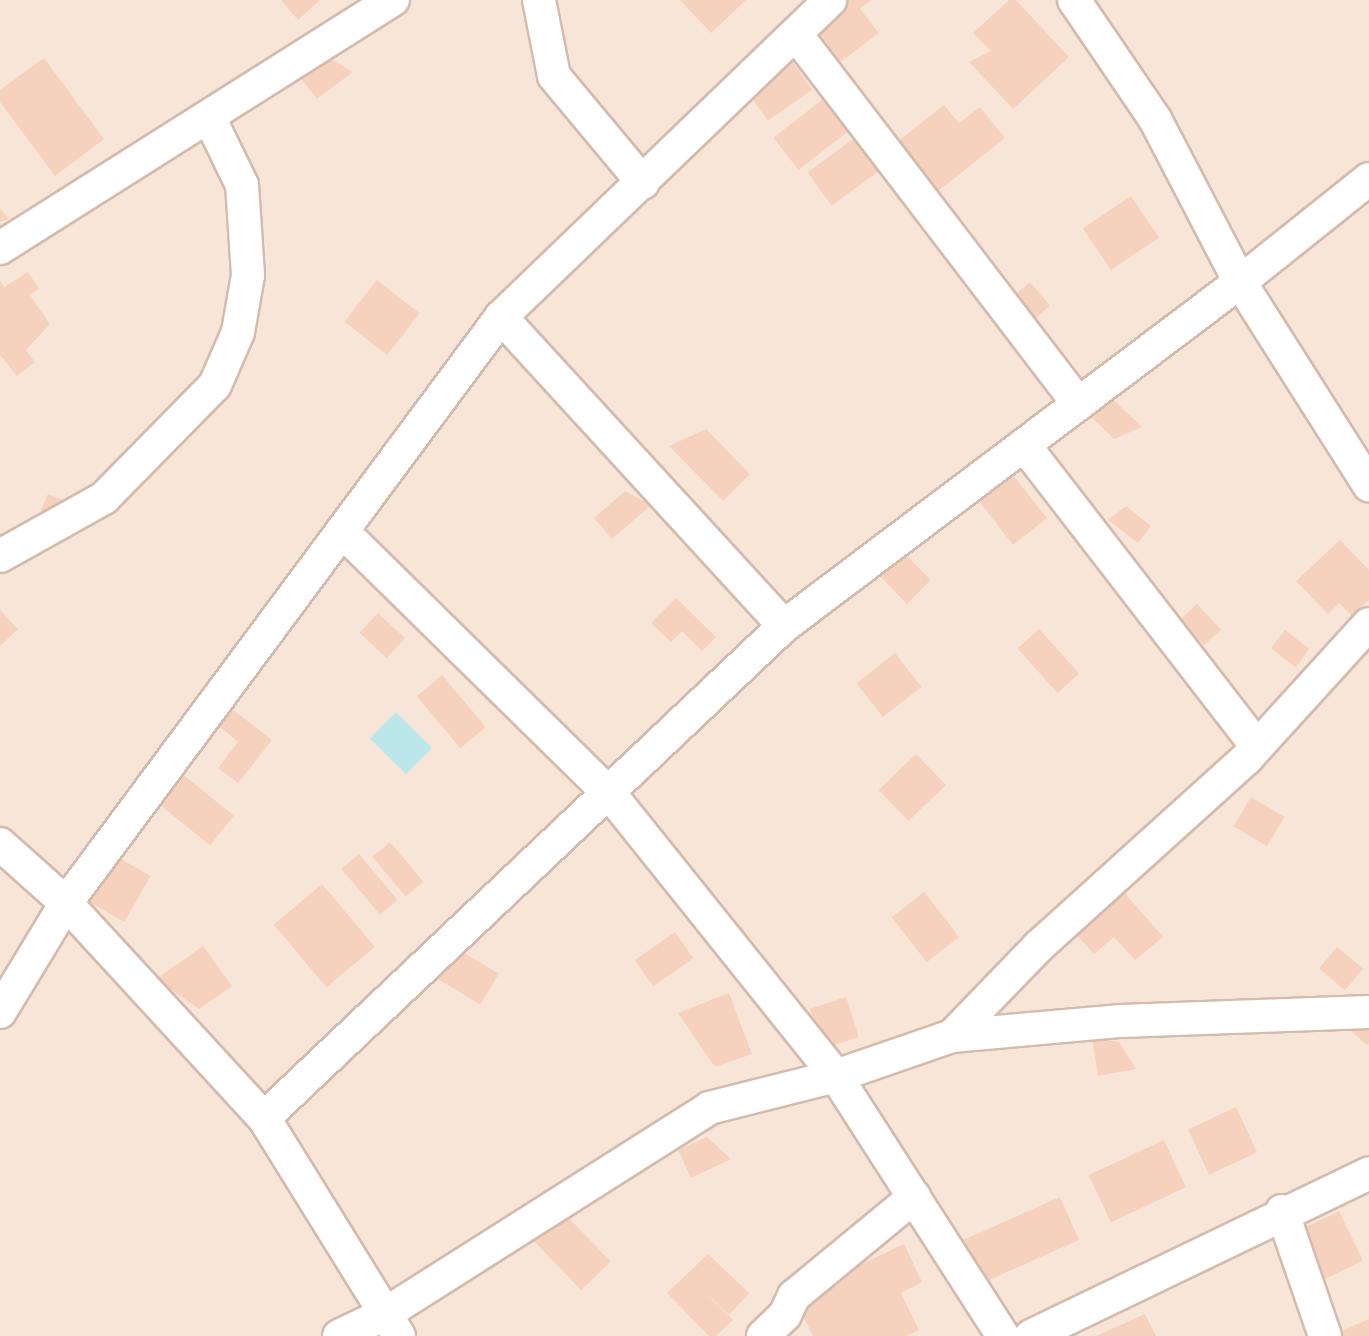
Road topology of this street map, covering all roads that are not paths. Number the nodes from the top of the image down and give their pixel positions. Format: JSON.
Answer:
{"nodes":[{"id":1,"x":393,"y":0,"type":"edge"},
{"id":2,"x":539,"y":0,"type":"edge"},
{"id":3,"x":830,"y":0,"type":"edge"},
{"id":4,"x":1074,"y":0,"type":"edge"},
{"id":5,"x":798,"y":37,"type":"junction"},
{"id":6,"x":209,"y":117,"type":"junction"},
{"id":7,"x":1369,"y":179,"type":"edge"},
{"id":8,"x":643,"y":183,"type":"junction"},
{"id":9,"x":0,"y":248,"type":"edge"},
{"id":10,"x":1240,"y":282,"type":"junction"},
{"id":11,"x":501,"y":317,"type":"junction"},
{"id":12,"x":1079,"y":404,"type":"junction"},
{"id":13,"x":1024,"y":445,"type":"junction"},
{"id":14,"x":1369,"y":485,"type":"edge"},
{"id":15,"x":342,"y":531,"type":"junction"},
{"id":16,"x":0,"y":556,"type":"edge"},
{"id":17,"x":1369,"y":624,"type":"edge"},
{"id":18,"x":784,"y":626,"type":"junction"},
{"id":19,"x":1257,"y":747,"type":"junction"},
{"id":20,"x":610,"y":794,"type":"junction"},
{"id":21,"x":0,"y":844,"type":"edge"},
{"id":22,"x":66,"y":903,"type":"junction"},
{"id":23,"x":0,"y":1012,"type":"edge"},
{"id":24,"x":1369,"y":1012,"type":"edge"},
{"id":25,"x":952,"y":1036,"type":"junction"},
{"id":26,"x":836,"y":1076,"type":"junction"},
{"id":27,"x":264,"y":1118,"type":"junction"},
{"id":28,"x":1369,"y":1173,"type":"edge"},
{"id":29,"x":914,"y":1197,"type":"junction"},
{"id":30,"x":1282,"y":1211,"type":"junction"},
{"id":31,"x":392,"y":1325,"type":"edge"},
{"id":32,"x":339,"y":1336,"type":"edge"},
{"id":33,"x":763,"y":1336,"type":"edge"},
{"id":34,"x":1003,"y":1336,"type":"edge"},
{"id":35,"x":1031,"y":1336,"type":"edge"},
{"id":36,"x":1325,"y":1336,"type":"edge"}],
"edges":[{"from":1,"to":6,"type":"street"},
{"from":2,"to":8,"type":"street"},
{"from":3,"to":5,"type":"street"},
{"from":4,"to":10,"type":"street"},
{"from":5,"to":8,"type":"street"},
{"from":5,"to":12,"type":"street"},
{"from":6,"to":9,"type":"street"},
{"from":6,"to":16,"type":"street"},
{"from":7,"to":10,"type":"street"},
{"from":8,"to":11,"type":"street"},
{"from":10,"to":12,"type":"street"},
{"from":10,"to":14,"type":"street"},
{"from":11,"to":15,"type":"street"},
{"from":11,"to":18,"type":"street"},
{"from":12,"to":13,"type":"street"},
{"from":13,"to":18,"type":"street"},
{"from":13,"to":19,"type":"street"},
{"from":15,"to":20,"type":"street"},
{"from":15,"to":22,"type":"street"},
{"from":17,"to":19,"type":"street"},
{"from":18,"to":20,"type":"street"},
{"from":19,"to":25,"type":"street"},
{"from":20,"to":26,"type":"street"},
{"from":20,"to":27,"type":"street"},
{"from":21,"to":22,"type":"street"},
{"from":22,"to":23,"type":"street"},
{"from":22,"to":27,"type":"street"},
{"from":24,"to":25,"type":"street"},
{"from":25,"to":26,"type":"street"},
{"from":26,"to":29,"type":"street"},
{"from":26,"to":31,"type":"street"},
{"from":27,"to":31,"type":"street"},
{"from":28,"to":30,"type":"street"},
{"from":29,"to":33,"type":"street"},
{"from":29,"to":34,"type":"street"},
{"from":30,"to":35,"type":"street"},
{"from":30,"to":36,"type":"street"},
{"from":31,"to":32,"type":"street"}]}
